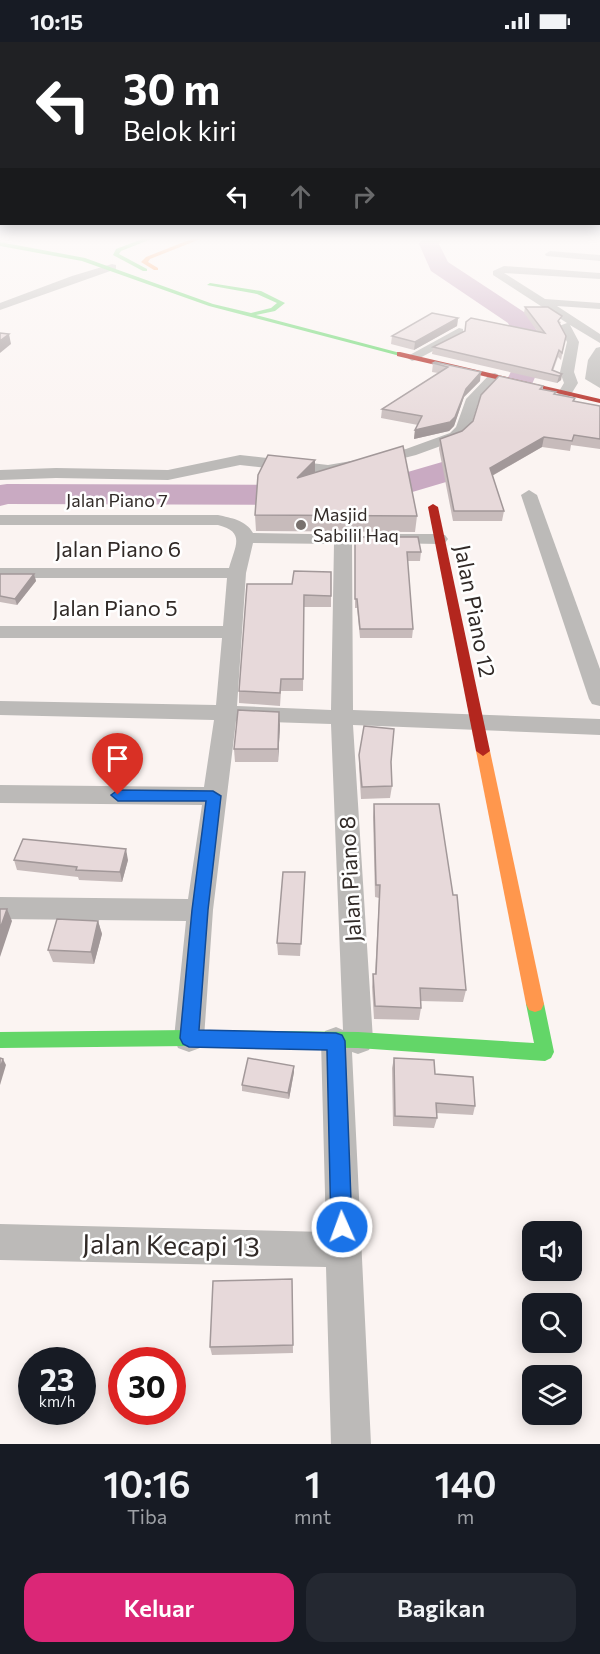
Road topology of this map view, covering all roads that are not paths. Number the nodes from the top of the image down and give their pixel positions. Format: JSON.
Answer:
{"nodes":[{"id":1,"x":206,"y":303,"type":"edge"},
{"id":2,"x":281,"y":303,"type":"edge"},
{"id":3,"x":290,"y":303,"type":"edge"},
{"id":4,"x":546,"y":303,"type":"edge"},
{"id":5,"x":564,"y":303,"type":"edge"},
{"id":6,"x":600,"y":306,"type":"edge"},
{"id":7,"x":245,"y":314,"type":"junction"},
{"id":8,"x":270,"y":320,"type":"junction"},
{"id":9,"x":565,"y":326,"type":"dead end"},
{"id":10,"x":459,"y":332,"type":"edge"},
{"id":11,"x":600,"y":339,"type":"edge"},
{"id":12,"x":600,"y":351,"type":"edge"},
{"id":13,"x":412,"y":357,"type":"junction"},
{"id":14,"x":496,"y":377,"type":"junction"},
{"id":15,"x":600,"y":384,"type":"edge"},
{"id":16,"x":564,"y":393,"type":"junction"},
{"id":17,"x":600,"y":401,"type":"edge"},
{"id":18,"x":0,"y":475,"type":"edge"},
{"id":19,"x":529,"y":495,"type":"dead end"},
{"id":20,"x":433,"y":507,"type":"dead end"},
{"id":21,"x":0,"y":520,"type":"edge"},
{"id":22,"x":240,"y":531,"type":"junction"},
{"id":23,"x":343,"y":539,"type":"junction"},
{"id":24,"x":439,"y":539,"type":"junction"},
{"id":25,"x":0,"y":573,"type":"edge"},
{"id":26,"x":237,"y":573,"type":"junction"},
{"id":27,"x":0,"y":632,"type":"edge"},
{"id":28,"x":231,"y":632,"type":"junction"},
{"id":29,"x":600,"y":699,"type":"edge"},
{"id":30,"x":0,"y":708,"type":"edge"},
{"id":31,"x":226,"y":713,"type":"junction"},
{"id":32,"x":342,"y":718,"type":"junction"},
{"id":33,"x":476,"y":724,"type":"junction"},
{"id":34,"x":600,"y":727,"type":"edge"},
{"id":35,"x":0,"y":794,"type":"edge"},
{"id":36,"x":213,"y":796,"type":"junction"},
{"id":37,"x":0,"y":909,"type":"edge"},
{"id":38,"x":200,"y":910,"type":"junction"},
{"id":39,"x":189,"y":1038,"type":"junction"},
{"id":40,"x":0,"y":1040,"type":"edge"},
{"id":41,"x":347,"y":1040,"type":"junction"},
{"id":42,"x":0,"y":1242,"type":"edge"},
{"id":43,"x":342,"y":1250,"type":"junction"},
{"id":44,"x":351,"y":1444,"type":"edge"}],
"edges":[{"from":1,"to":7,"type":"street"},
{"from":2,"to":7,"type":"street"},
{"from":3,"to":8,"type":"street"},
{"from":4,"to":11,"type":"street"},
{"from":5,"to":6,"type":"street"},
{"from":7,"to":8,"type":"street"},
{"from":8,"to":13,"type":"street"},
{"from":9,"to":16,"type":"street"},
{"from":10,"to":13,"type":"street"},
{"from":12,"to":15,"type":"street"},
{"from":13,"to":14,"type":"street"},
{"from":14,"to":16,"type":"street"},
{"from":14,"to":18,"type":"street"},
{"from":16,"to":17,"type":"street"},
{"from":19,"to":29,"type":"street"},
{"from":20,"to":24,"type":"street","name":"Jalan Piano 12"},
{"from":21,"to":22,"type":"street","name":"Jalan Piano 7"},
{"from":22,"to":23,"type":"street","name":"Jalan Piano 7"},
{"from":22,"to":26,"type":"street"},
{"from":23,"to":24,"type":"street","name":"Jalan Piano 7"},
{"from":23,"to":32,"type":"street","name":"Jalan Piano 8"},
{"from":24,"to":33,"type":"street","name":"Jalan Piano 12"},
{"from":25,"to":26,"type":"street","name":"Jalan Piano 6"},
{"from":26,"to":28,"type":"street"},
{"from":27,"to":28,"type":"street","name":"Jalan Piano 5"},
{"from":28,"to":31,"type":"street"},
{"from":30,"to":31,"type":"street"},
{"from":31,"to":32,"type":"street"},
{"from":31,"to":36,"type":"street"},
{"from":32,"to":33,"type":"street"},
{"from":32,"to":41,"type":"street","name":"Jalan Piano 8"},
{"from":33,"to":34,"type":"street"},
{"from":33,"to":41,"type":"street","name":"Jalan Piano 12"},
{"from":35,"to":36,"type":"street"},
{"from":36,"to":38,"type":"street"},
{"from":37,"to":38,"type":"street"},
{"from":38,"to":39,"type":"street"},
{"from":39,"to":40,"type":"street"},
{"from":39,"to":41,"type":"street"},
{"from":41,"to":43,"type":"street","name":"Jalan Piano 8"},
{"from":42,"to":43,"type":"street","name":"Jalan Kecapi 13"},
{"from":43,"to":44,"type":"street","name":"Jalan Piano 8"}]}
